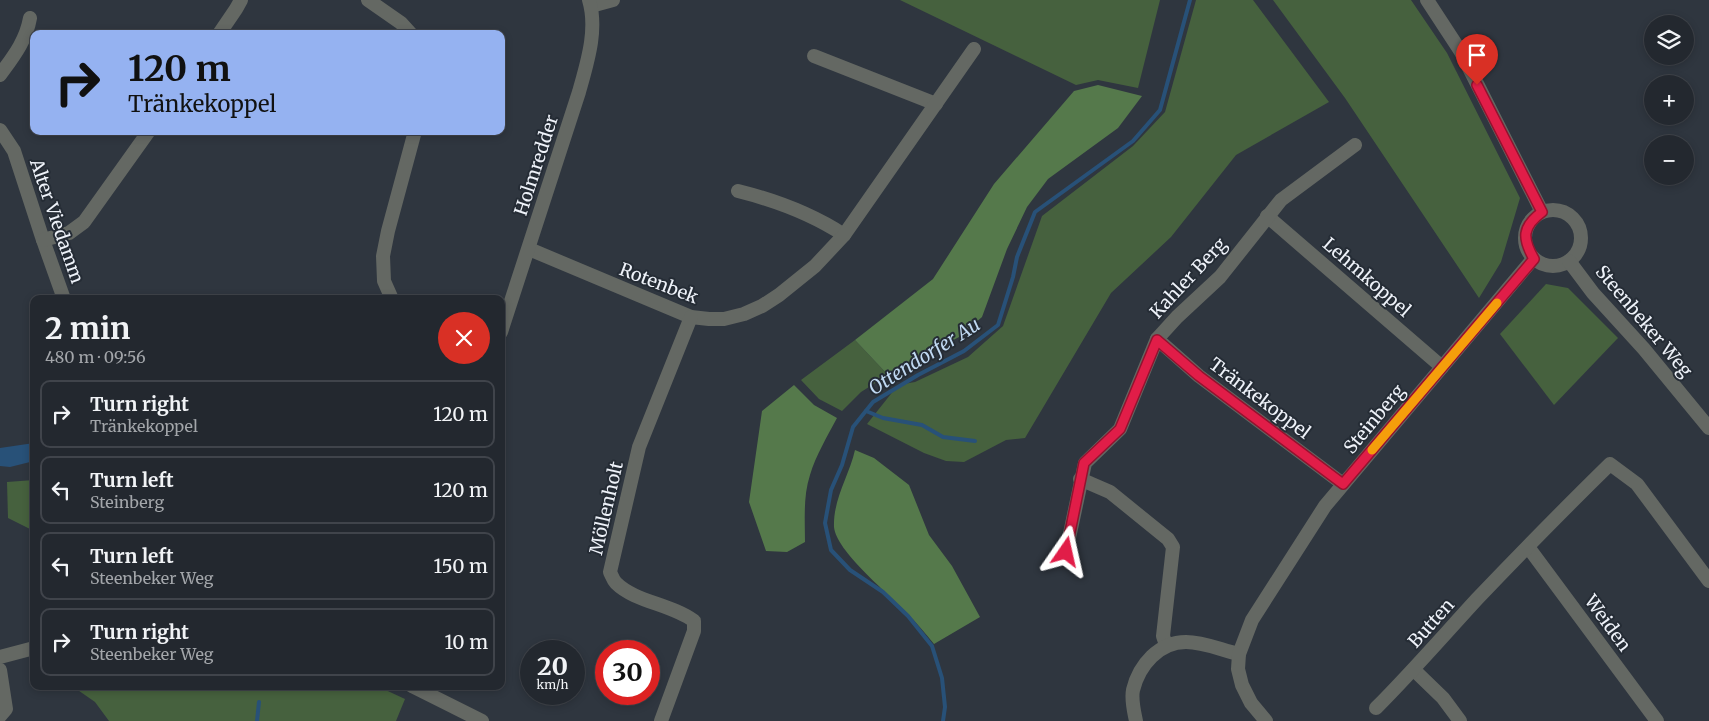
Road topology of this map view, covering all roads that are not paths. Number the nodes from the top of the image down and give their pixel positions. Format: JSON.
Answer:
{"nodes":[{"id":1,"x":241,"y":0,"type":"edge"},
{"id":2,"x":368,"y":0,"type":"edge"},
{"id":3,"x":613,"y":0,"type":"edge"},
{"id":4,"x":1427,"y":0,"type":"edge"},
{"id":5,"x":590,"y":3,"type":"edge"},
{"id":6,"x":30,"y":18,"type":"dead end"},
{"id":7,"x":222,"y":30,"type":"edge"},
{"id":8,"x":407,"y":30,"type":"edge"},
{"id":9,"x":974,"y":50,"type":"dead end"},
{"id":10,"x":814,"y":56,"type":"dead end"},
{"id":11,"x":0,"y":75,"type":"edge"},
{"id":12,"x":936,"y":104,"type":"junction"},
{"id":13,"x":0,"y":130,"type":"edge"},
{"id":14,"x":147,"y":135,"type":"edge"},
{"id":15,"x":414,"y":135,"type":"edge"},
{"id":16,"x":1355,"y":145,"type":"dead end"},
{"id":17,"x":738,"y":191,"type":"dead end"},
{"id":18,"x":1542,"y":212,"type":"junction"},
{"id":19,"x":1267,"y":216,"type":"junction"},
{"id":20,"x":844,"y":234,"type":"junction"},
{"id":21,"x":43,"y":240,"type":"junction"},
{"id":22,"x":529,"y":249,"type":"junction"},
{"id":23,"x":1534,"y":259,"type":"junction"},
{"id":24,"x":1569,"y":262,"type":"junction"},
{"id":25,"x":63,"y":295,"type":"edge"},
{"id":26,"x":390,"y":295,"type":"edge"},
{"id":27,"x":691,"y":317,"type":"junction"},
{"id":28,"x":505,"y":320,"type":"edge"},
{"id":29,"x":1157,"y":340,"type":"junction"},
{"id":30,"x":1442,"y":367,"type":"junction"},
{"id":31,"x":1709,"y":428,"type":"edge"},
{"id":32,"x":1080,"y":480,"type":"junction"},
{"id":33,"x":1343,"y":484,"type":"junction"},
{"id":34,"x":1528,"y":547,"type":"junction"},
{"id":35,"x":1066,"y":552,"type":"dead end"},
{"id":36,"x":1709,"y":581,"type":"edge"},
{"id":37,"x":1166,"y":645,"type":"junction"},
{"id":38,"x":30,"y":649,"type":"edge"},
{"id":39,"x":1239,"y":654,"type":"junction"},
{"id":40,"x":0,"y":657,"type":"edge"},
{"id":41,"x":0,"y":670,"type":"edge"},
{"id":42,"x":1414,"y":670,"type":"junction"},
{"id":43,"x":420,"y":690,"type":"edge"},
{"id":44,"x":1376,"y":708,"type":"dead end"},
{"id":45,"x":0,"y":716,"type":"edge"},
{"id":46,"x":482,"y":721,"type":"edge"},
{"id":47,"x":662,"y":721,"type":"edge"},
{"id":48,"x":1136,"y":721,"type":"edge"},
{"id":49,"x":1266,"y":721,"type":"edge"},
{"id":50,"x":1460,"y":721,"type":"edge"},
{"id":51,"x":1657,"y":721,"type":"edge"}],
"edges":[{"from":1,"to":7,"type":"street"},
{"from":2,"to":8,"type":"street"},
{"from":3,"to":5,"type":"street","name":"Holmredder"},
{"from":4,"to":18,"type":"street"},
{"from":5,"to":22,"type":"street","name":"Holmredder"},
{"from":6,"to":11,"type":"street"},
{"from":9,"to":12,"type":"street","name":"Rotenbek"},
{"from":10,"to":12,"type":"street"},
{"from":12,"to":20,"type":"street","name":"Rotenbek"},
{"from":13,"to":21,"type":"street","name":"Alter Viedamm"},
{"from":14,"to":21,"type":"street"},
{"from":15,"to":26,"type":"street"},
{"from":16,"to":19,"type":"street","name":"Kahler Berg"},
{"from":17,"to":20,"type":"street"},
{"from":18,"to":23,"type":"street"},
{"from":18,"to":24,"type":"street","name":"Steenbeker Weg"},
{"from":19,"to":29,"type":"street","name":"Kahler Berg"},
{"from":19,"to":30,"type":"street","name":"Lehmkoppel"},
{"from":20,"to":27,"type":"street","name":"Rotenbek"},
{"from":21,"to":25,"type":"street","name":"Alter Viedamm"},
{"from":22,"to":27,"type":"street","name":"Rotenbek"},
{"from":22,"to":28,"type":"street","name":"Holmredder"},
{"from":23,"to":24,"type":"street","name":"Steenbeker Weg"},
{"from":23,"to":30,"type":"street","name":"Steinberg"},
{"from":24,"to":31,"type":"street","name":"Steenbeker Weg"},
{"from":27,"to":47,"type":"street","name":"Möllenholt"},
{"from":29,"to":32,"type":"street","name":"Kahler Berg"},
{"from":29,"to":33,"type":"street","name":"Tränkekoppel"},
{"from":30,"to":33,"type":"street","name":"Steinberg"},
{"from":32,"to":35,"type":"street","name":"Kahler Berg"},
{"from":32,"to":37,"type":"street"},
{"from":33,"to":39,"type":"street","name":"Steinberg"},
{"from":34,"to":36,"type":"street"},
{"from":34,"to":42,"type":"street","name":"Butten"},
{"from":34,"to":51,"type":"street","name":"Weiden"},
{"from":37,"to":39,"type":"street"},
{"from":37,"to":48,"type":"street"},
{"from":38,"to":40,"type":"street"},
{"from":39,"to":49,"type":"street","name":"Steinberg"},
{"from":41,"to":45,"type":"street"},
{"from":42,"to":44,"type":"street","name":"Butten"},
{"from":42,"to":50,"type":"street","name":"Butten"},
{"from":43,"to":46,"type":"street"}]}
